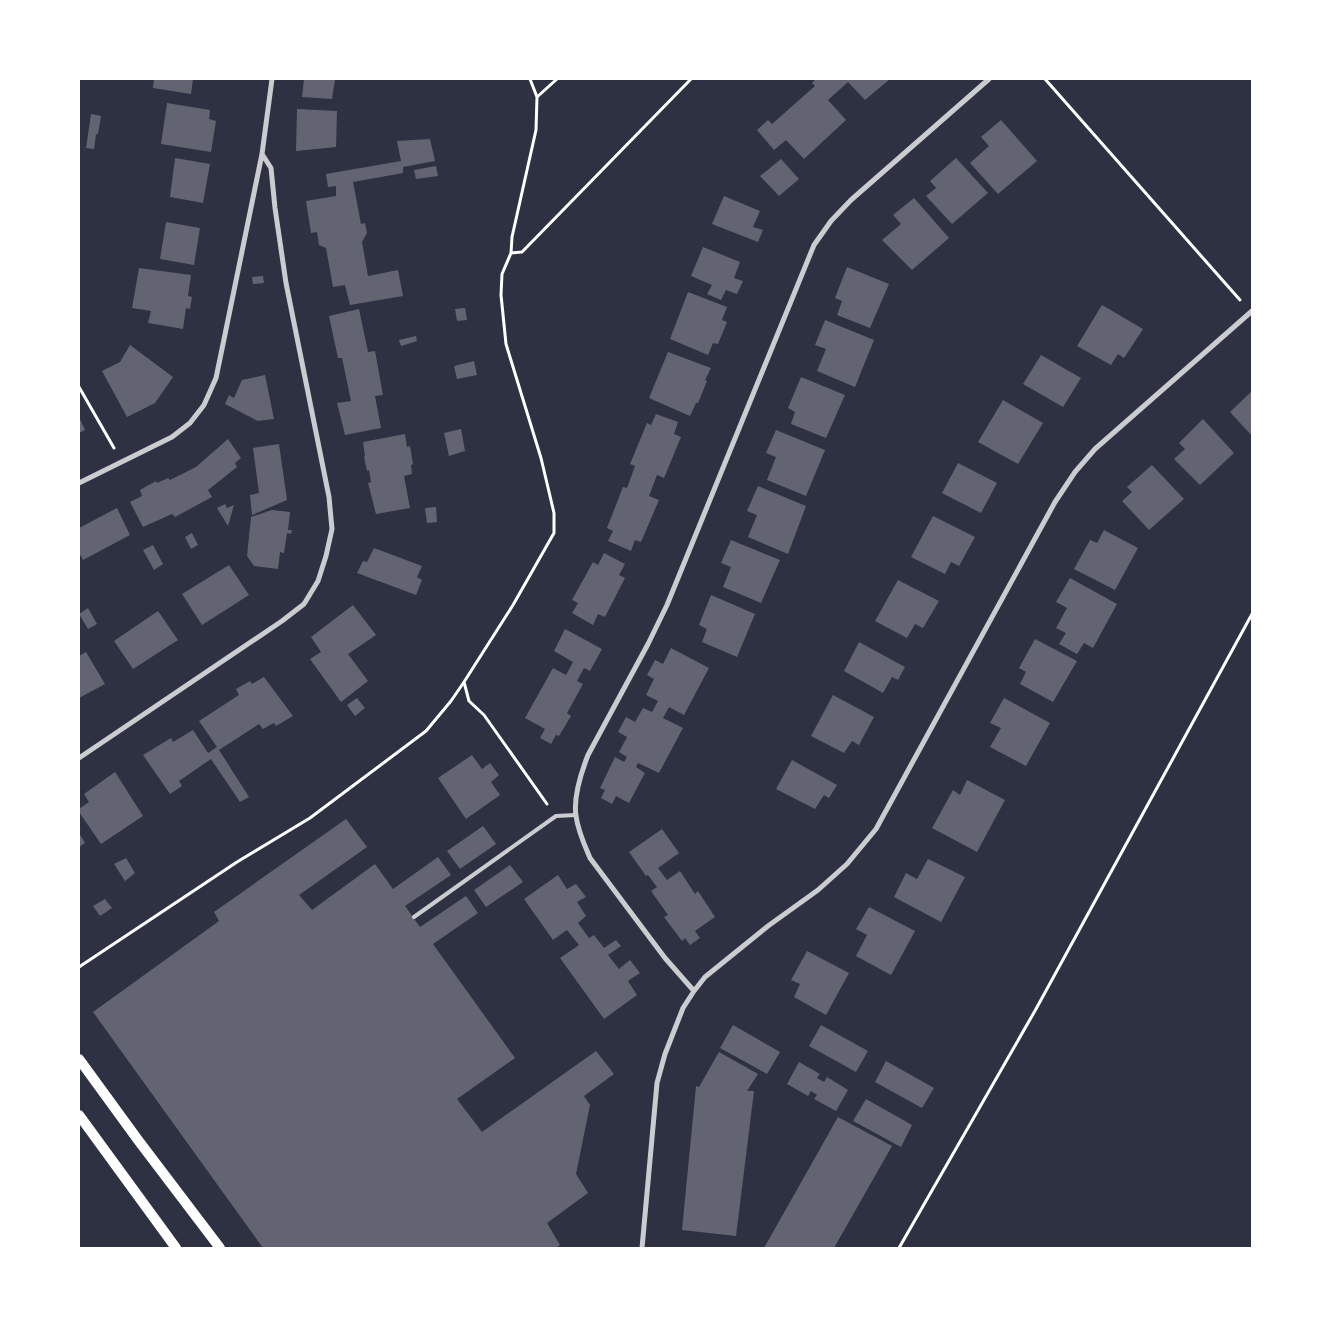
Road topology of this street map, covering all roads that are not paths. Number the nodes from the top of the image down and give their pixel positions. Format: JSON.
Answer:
{"nodes":[{"id":1,"x":272,"y":79,"type":"edge"},
{"id":2,"x":990,"y":79,"type":"edge"},
{"id":3,"x":262,"y":154,"type":"junction"},
{"id":4,"x":1252,"y":312,"type":"edge"},
{"id":5,"x":79,"y":483,"type":"edge"},
{"id":6,"x":79,"y":758,"type":"edge"},
{"id":7,"x":576,"y":815,"type":"junction"},
{"id":8,"x":414,"y":917,"type":"dead end"},
{"id":9,"x":694,"y":991,"type":"junction"},
{"id":10,"x":79,"y":1059,"type":"edge"},
{"id":11,"x":79,"y":1116,"type":"edge"},
{"id":12,"x":176,"y":1248,"type":"edge"},
{"id":13,"x":220,"y":1248,"type":"edge"},
{"id":14,"x":642,"y":1248,"type":"edge"}],
"edges":[{"from":1,"to":3,"type":"street"},
{"from":2,"to":7,"type":"street"},
{"from":3,"to":5,"type":"street"},
{"from":3,"to":6,"type":"street"},
{"from":4,"to":9,"type":"street"},
{"from":7,"to":8,"type":"lane"},
{"from":7,"to":9,"type":"street"},
{"from":9,"to":14,"type":"street"},
{"from":10,"to":13,"type":"main road"},
{"from":11,"to":12,"type":"main road"}]}
